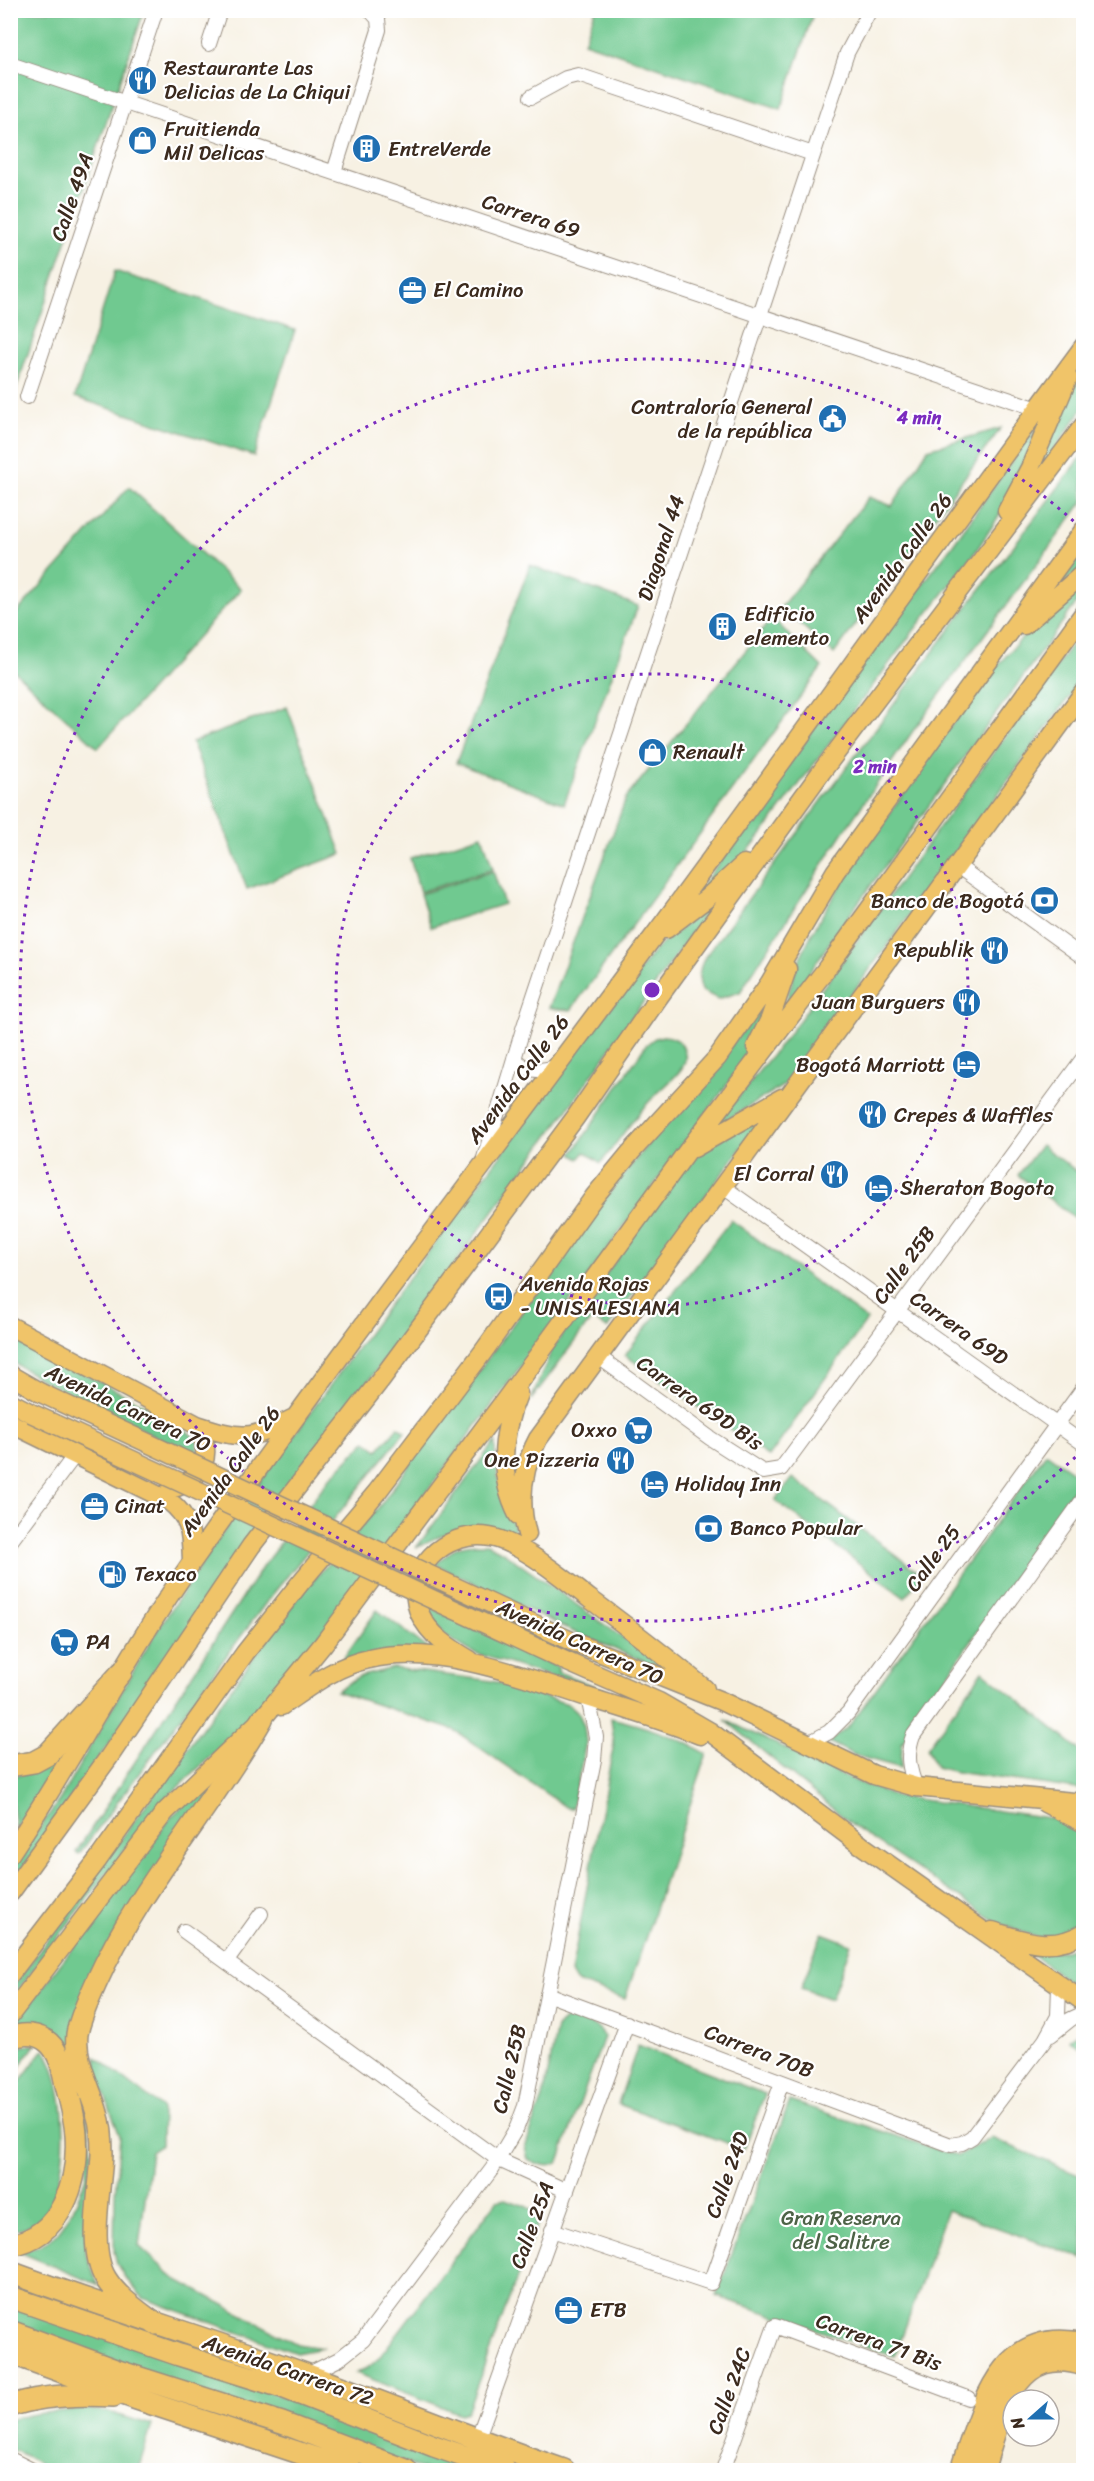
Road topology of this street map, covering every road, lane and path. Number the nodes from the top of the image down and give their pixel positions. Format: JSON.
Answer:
{"nodes":[{"id":1,"x":156,"y":10,"type":"edge"},
{"id":2,"x":220,"y":10,"type":"edge"},
{"id":3,"x":370,"y":10,"type":"edge"},
{"id":4,"x":870,"y":10,"type":"edge"},
{"id":5,"x":209,"y":44,"type":"dead end"},
{"id":6,"x":10,"y":64,"type":"edge"},
{"id":7,"x":531,"y":97,"type":"dead end"},
{"id":8,"x":126,"y":103,"type":"junction"},
{"id":9,"x":813,"y":154,"type":"junction"},
{"id":10,"x":334,"y":172,"type":"junction"},
{"id":11,"x":762,"y":314,"type":"junction"},
{"id":12,"x":1081,"y":350,"type":"edge"},
{"id":13,"x":27,"y":397,"type":"dead end"},
{"id":14,"x":1038,"y":409,"type":"junction"},
{"id":15,"x":1083,"y":425,"type":"edge"},
{"id":16,"x":1083,"y":530,"type":"edge"},
{"id":17,"x":1083,"y":573,"type":"edge"},
{"id":18,"x":970,"y":575,"type":"junction"},
{"id":19,"x":1083,"y":613,"type":"edge"},
{"id":20,"x":984,"y":668,"type":"junction"},
{"id":21,"x":1083,"y":692,"type":"edge"},
{"id":22,"x":790,"y":815,"type":"junction"},
{"id":23,"x":956,"y":865,"type":"junction"},
{"id":24,"x":806,"y":921,"type":"junction"},
{"id":25,"x":651,"y":941,"type":"junction"},
{"id":26,"x":1083,"y":958,"type":"edge"},
{"id":27,"x":1083,"y":1057,"type":"edge"},
{"id":28,"x":514,"y":1058,"type":"junction"},
{"id":29,"x":555,"y":1067,"type":"junction"},
{"id":30,"x":735,"y":1088,"type":"junction"},
{"id":31,"x":789,"y":1095,"type":"junction"},
{"id":32,"x":686,"y":1153,"type":"junction"},
{"id":33,"x":483,"y":1163,"type":"junction"},
{"id":34,"x":722,"y":1186,"type":"junction"},
{"id":35,"x":897,"y":1310,"type":"junction"},
{"id":36,"x":10,"y":1326,"type":"edge"},
{"id":37,"x":599,"y":1357,"type":"junction"},
{"id":38,"x":529,"y":1368,"type":"junction"},
{"id":39,"x":10,"y":1375,"type":"edge"},
{"id":40,"x":1083,"y":1387,"type":"edge"},
{"id":41,"x":10,"y":1402,"type":"edge"},
{"id":42,"x":296,"y":1416,"type":"junction"},
{"id":43,"x":10,"y":1423,"type":"edge"},
{"id":44,"x":1056,"y":1424,"type":"junction"},
{"id":45,"x":197,"y":1425,"type":"junction"},
{"id":46,"x":1083,"y":1444,"type":"edge"},
{"id":47,"x":75,"y":1455,"type":"junction"},
{"id":48,"x":781,"y":1469,"type":"joint"},
{"id":49,"x":148,"y":1490,"type":"junction"},
{"id":50,"x":1083,"y":1498,"type":"edge"},
{"id":51,"x":527,"y":1534,"type":"junction"},
{"id":52,"x":10,"y":1542,"type":"edge"},
{"id":53,"x":192,"y":1562,"type":"junction"},
{"id":54,"x":552,"y":1569,"type":"junction"},
{"id":55,"x":476,"y":1663,"type":"junction"},
{"id":56,"x":120,"y":1673,"type":"junction"},
{"id":57,"x":588,"y":1697,"type":"junction"},
{"id":58,"x":721,"y":1701,"type":"junction"},
{"id":59,"x":262,"y":1719,"type":"junction"},
{"id":60,"x":807,"y":1744,"type":"junction"},
{"id":61,"x":731,"y":1747,"type":"junction"},
{"id":62,"x":10,"y":1766,"type":"edge"},
{"id":63,"x":916,"y":1787,"type":"junction"},
{"id":64,"x":1032,"y":1797,"type":"junction"},
{"id":65,"x":1083,"y":1803,"type":"edge"},
{"id":66,"x":1083,"y":1823,"type":"edge"},
{"id":67,"x":10,"y":1854,"type":"edge"},
{"id":68,"x":10,"y":1893,"type":"edge"},
{"id":69,"x":261,"y":1914,"type":"dead end"},
{"id":70,"x":979,"y":1927,"type":"junction"},
{"id":71,"x":184,"y":1931,"type":"dead end"},
{"id":72,"x":1083,"y":1933,"type":"edge"},
{"id":73,"x":227,"y":1961,"type":"junction"},
{"id":74,"x":10,"y":1974,"type":"edge"},
{"id":75,"x":1059,"y":1984,"type":"junction"},
{"id":76,"x":547,"y":1994,"type":"junction"},
{"id":77,"x":1083,"y":2002,"type":"edge"},
{"id":78,"x":1083,"y":2013,"type":"edge"},
{"id":79,"x":10,"y":2015,"type":"edge"},
{"id":80,"x":627,"y":2023,"type":"junction"},
{"id":81,"x":10,"y":2038,"type":"edge"},
{"id":82,"x":1046,"y":2040,"type":"junction"},
{"id":83,"x":782,"y":2082,"type":"junction"},
{"id":84,"x":499,"y":2160,"type":"junction"},
{"id":85,"x":567,"y":2191,"type":"junction"},
{"id":86,"x":552,"y":2230,"type":"junction"},
{"id":87,"x":10,"y":2245,"type":"edge"},
{"id":88,"x":10,"y":2272,"type":"edge"},
{"id":89,"x":10,"y":2296,"type":"edge"},
{"id":90,"x":155,"y":2324,"type":"junction"},
{"id":91,"x":775,"y":2326,"type":"joint"},
{"id":92,"x":10,"y":2331,"type":"edge"},
{"id":93,"x":114,"y":2332,"type":"junction"},
{"id":94,"x":1083,"y":2344,"type":"edge"},
{"id":95,"x":10,"y":2353,"type":"edge"},
{"id":96,"x":1083,"y":2365,"type":"edge"},
{"id":97,"x":307,"y":2375,"type":"junction"},
{"id":98,"x":134,"y":2398,"type":"junction"},
{"id":99,"x":969,"y":2398,"type":"dead end"},
{"id":100,"x":10,"y":2406,"type":"edge"},
{"id":101,"x":233,"y":2408,"type":"junction"},
{"id":102,"x":185,"y":2415,"type":"junction"},
{"id":103,"x":477,"y":2440,"type":"junction"},
{"id":104,"x":10,"y":2459,"type":"edge"},
{"id":105,"x":25,"y":2469,"type":"edge"},
{"id":106,"x":351,"y":2470,"type":"edge"},
{"id":107,"x":406,"y":2470,"type":"edge"},
{"id":108,"x":504,"y":2470,"type":"edge"},
{"id":109,"x":564,"y":2470,"type":"edge"},
{"id":110,"x":723,"y":2470,"type":"edge"},
{"id":111,"x":961,"y":2470,"type":"edge"},
{"id":112,"x":983,"y":2470,"type":"edge"}],
"edges":[{"from":1,"to":8,"type":"street","name":"Calle 49A"},
{"from":2,"to":5,"type":"street"},
{"from":3,"to":10,"type":"street"},
{"from":4,"to":9,"type":"street","name":"Diagonal 44"},
{"from":6,"to":8,"type":"street","name":"Carrera 69"},
{"from":7,"to":9,"type":"street"},
{"from":8,"to":10,"type":"street","name":"Carrera 69"},
{"from":8,"to":13,"type":"street","name":"Calle 49A"},
{"from":9,"to":11,"type":"street","name":"Diagonal 44"},
{"from":10,"to":11,"type":"street","name":"Carrera 69"},
{"from":11,"to":14,"type":"street","name":"Carrera 69"},
{"from":11,"to":28,"type":"street","name":"Diagonal 44"},
{"from":12,"to":14,"type":"main road","name":"Avenida Calle 26"},
{"from":12,"to":18,"type":"main road"},
{"from":14,"to":25,"type":"main road","name":"Avenida Calle 26"},
{"from":15,"to":18,"type":"main road"},
{"from":16,"to":20,"type":"main road"},
{"from":17,"to":20,"type":"main road"},
{"from":18,"to":22,"type":"main road"},
{"from":19,"to":30,"type":"main road"},
{"from":20,"to":24,"type":"main road"},
{"from":21,"to":23,"type":"main road"},
{"from":22,"to":25,"type":"main road"},
{"from":22,"to":68,"type":"main road"},
{"from":23,"to":26,"type":"street"},
{"from":23,"to":31,"type":"main road"},
{"from":24,"to":30,"type":"main road"},
{"from":24,"to":74,"type":"main road"},
{"from":25,"to":29,"type":"main road","name":"Avenida Calle 26"},
{"from":27,"to":35,"type":"street","name":"Calle 25B"},
{"from":28,"to":29,"type":"street"},
{"from":28,"to":33,"type":"street","name":"Diagonal 44"},
{"from":29,"to":33,"type":"main road","name":"Avenida Calle 26"},
{"from":30,"to":32,"type":"main road"},
{"from":31,"to":32,"type":"main road"},
{"from":31,"to":34,"type":"main road"},
{"from":32,"to":38,"type":"main road"},
{"from":33,"to":42,"type":"main road","name":"Avenida Calle 26"},
{"from":34,"to":35,"type":"street","name":"Carrera 69D"},
{"from":34,"to":37,"type":"main road"},
{"from":35,"to":44,"type":"street","name":"Carrera 69D"},
{"from":35,"to":48,"type":"street","name":"Calle 25B"},
{"from":36,"to":45,"type":"main road"},
{"from":37,"to":48,"type":"street","name":"Carrera 69D Bis"},
{"from":37,"to":51,"type":"main road"},
{"from":38,"to":51,"type":"main road"},
{"from":38,"to":59,"type":"main road"},
{"from":39,"to":58,"type":"main road","name":"Avenida Carrera 70","bridge":true},
{"from":40,"to":44,"type":"street","name":"Calle 25"},
{"from":41,"to":61,"type":"main road","name":"Avenida Carrera 70","bridge":true},
{"from":42,"to":45,"type":"main road"},
{"from":42,"to":53,"type":"main road","name":"Avenida Calle 26"},
{"from":43,"to":47,"type":"main road"},
{"from":44,"to":46,"type":"street","name":"Carrera 69D"},
{"from":44,"to":60,"type":"street","name":"Calle 25"},
{"from":45,"to":49,"type":"main road"},
{"from":47,"to":49,"type":"main road"},
{"from":47,"to":52,"type":"street"},
{"from":49,"to":53,"type":"main road"},
{"from":50,"to":63,"type":"street"},
{"from":51,"to":54,"type":"main road"},
{"from":53,"to":56,"type":"main road","name":"Avenida Calle 26"},
{"from":54,"to":55,"type":"main road"},
{"from":54,"to":58,"type":"main road"},
{"from":55,"to":57,"type":"main road"},
{"from":55,"to":59,"type":"main road"},
{"from":56,"to":62,"type":"highway"},
{"from":56,"to":67,"type":"main road","name":"Avenida Calle 26"},
{"from":57,"to":61,"type":"main road"},
{"from":57,"to":76,"type":"street","name":"Calle 25B"},
{"from":58,"to":60,"type":"main road","name":"Avenida Carrera 70"},
{"from":59,"to":79,"type":"main road"},
{"from":59,"to":90,"type":"highway"},
{"from":60,"to":63,"type":"main road","name":"Avenida Carrera 70"},
{"from":61,"to":70,"type":"main road","name":"Avenida Carrera 70"},
{"from":63,"to":64,"type":"main road","name":"Avenida Carrera 70"},
{"from":64,"to":65,"type":"main road","name":"Avenida Carrera 70"},
{"from":64,"to":66,"type":"main road"},
{"from":69,"to":73,"type":"street"},
{"from":70,"to":72,"type":"main road"},
{"from":70,"to":75,"type":"main road","name":"Avenida Carrera 70"},
{"from":71,"to":73,"type":"street"},
{"from":73,"to":84,"type":"street"},
{"from":75,"to":77,"type":"main road","name":"Avenida Carrera 70"},
{"from":75,"to":82,"type":"street"},
{"from":76,"to":80,"type":"street","name":"Carrera 70B"},
{"from":76,"to":84,"type":"street","name":"Calle 25B"},
{"from":78,"to":82,"type":"street"},
{"from":80,"to":83,"type":"street","name":"Carrera 70B"},
{"from":80,"to":85,"type":"street","name":"Calle 25A"},
{"from":81,"to":87,"type":"highway"},
{"from":82,"to":83,"type":"street","name":"Carrera 70B"},
{"from":83,"to":86,"type":"street","name":"Calle 24D"},
{"from":84,"to":85,"type":"street"},
{"from":84,"to":97,"type":"street","name":"Calle 25B"},
{"from":85,"to":86,"type":"street","name":"Calle 25A"},
{"from":86,"to":103,"type":"street","name":"Calle 25A"},
{"from":88,"to":90,"type":"highway","name":"Avenida Carrera 72"},
{"from":89,"to":93,"type":"highway","name":"Avenida Carrera 72"},
{"from":90,"to":93,"type":"highway"},
{"from":90,"to":97,"type":"highway","name":"Avenida Carrera 72"},
{"from":91,"to":99,"type":"street","name":"Carrera 71 Bis"},
{"from":91,"to":110,"type":"street","name":"Calle 24C"},
{"from":92,"to":101,"type":"highway"},
{"from":93,"to":108,"type":"highway","name":"Avenida Carrera 72"},
{"from":94,"to":111,"type":"highway"},
{"from":95,"to":98,"type":"highway"},
{"from":96,"to":112,"type":"highway"},
{"from":97,"to":103,"type":"highway","name":"Avenida Carrera 72"},
{"from":98,"to":100,"type":"highway"},
{"from":98,"to":102,"type":"highway"},
{"from":101,"to":102,"type":"highway"},
{"from":101,"to":107,"type":"highway"},
{"from":102,"to":106,"type":"highway"},
{"from":103,"to":109,"type":"highway","name":"Avenida Carrera 72"},
{"from":104,"to":105,"type":"street"}]}
